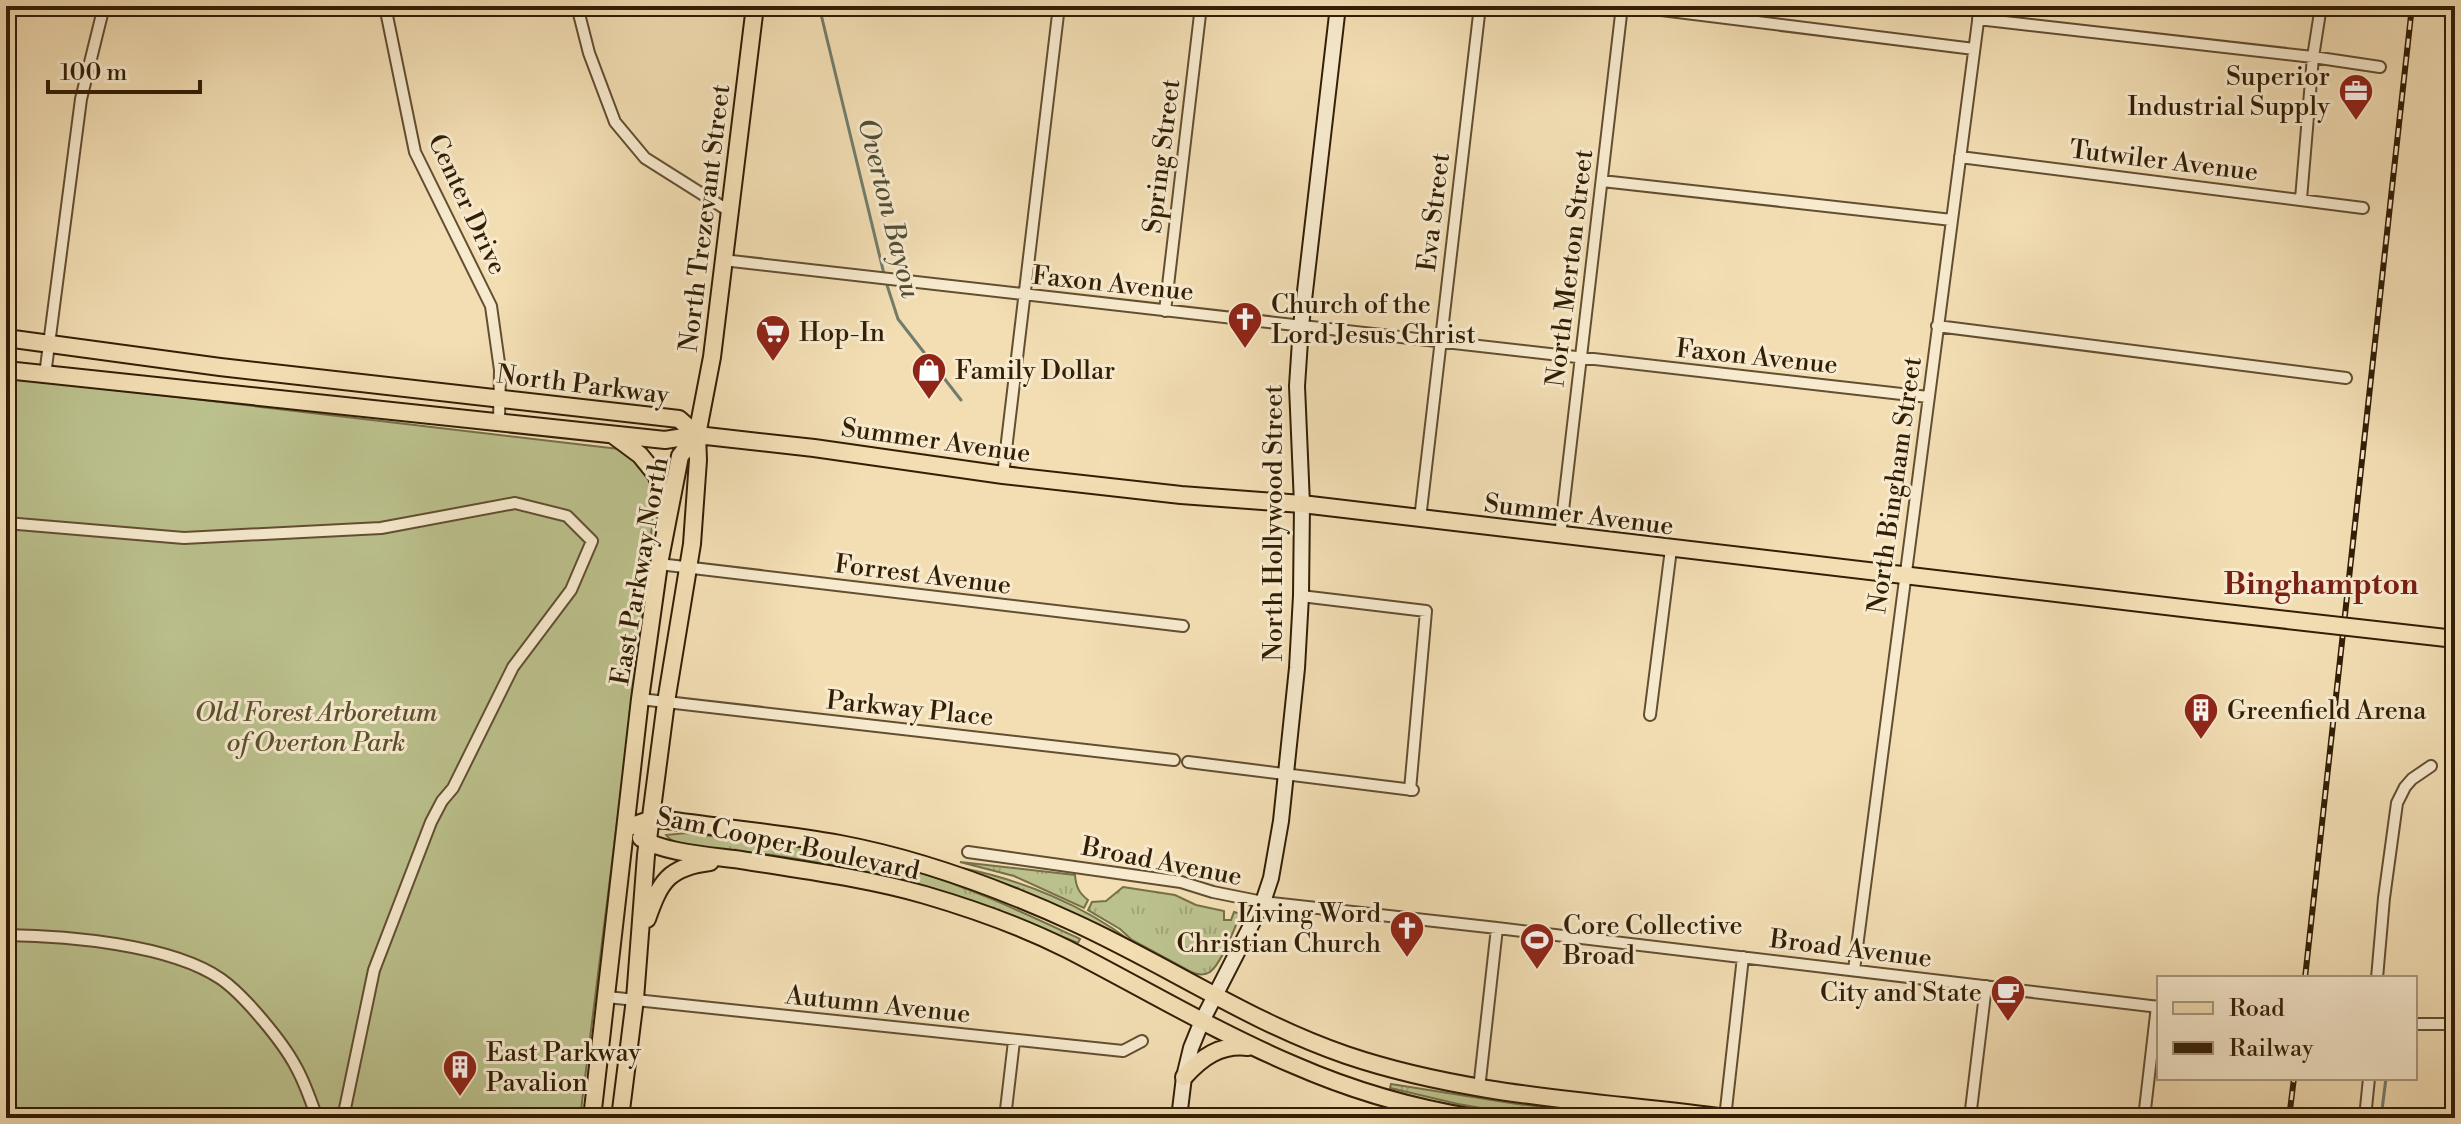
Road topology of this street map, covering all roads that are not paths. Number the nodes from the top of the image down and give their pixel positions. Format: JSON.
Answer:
{"nodes":[{"id":1,"x":104,"y":6,"type":"edge"},
{"id":2,"x":385,"y":6,"type":"edge"},
{"id":3,"x":577,"y":6,"type":"edge"},
{"id":4,"x":755,"y":6,"type":"edge"},
{"id":5,"x":1059,"y":6,"type":"edge"},
{"id":6,"x":1201,"y":6,"type":"edge"},
{"id":7,"x":1338,"y":6,"type":"edge"},
{"id":8,"x":1480,"y":6,"type":"edge"},
{"id":9,"x":1622,"y":6,"type":"edge"},
{"id":10,"x":1629,"y":6,"type":"edge"},
{"id":11,"x":1980,"y":6,"type":"edge"},
{"id":12,"x":2321,"y":6,"type":"edge"},
{"id":13,"x":1978,"y":19,"type":"junction"},
{"id":14,"x":1974,"y":49,"type":"junction"},
{"id":15,"x":2313,"y":57,"type":"junction"},
{"id":16,"x":2380,"y":67,"type":"dead end"},
{"id":17,"x":1960,"y":157,"type":"junction"},
{"id":18,"x":1602,"y":181,"type":"junction"},
{"id":19,"x":2301,"y":199,"type":"junction"},
{"id":20,"x":2363,"y":208,"type":"dead end"},
{"id":21,"x":729,"y":211,"type":"junction"},
{"id":22,"x":1952,"y":220,"type":"junction"},
{"id":23,"x":723,"y":260,"type":"junction"},
{"id":24,"x":1025,"y":295,"type":"junction"},
{"id":25,"x":1165,"y":311,"type":"junction"},
{"id":26,"x":1301,"y":326,"type":"junction"},
{"id":27,"x":1937,"y":326,"type":"junction"},
{"id":28,"x":6,"y":338,"type":"edge"},
{"id":29,"x":1440,"y":341,"type":"junction"},
{"id":30,"x":48,"y":342,"type":"junction"},
{"id":31,"x":1581,"y":359,"type":"junction"},
{"id":32,"x":6,"y":370,"type":"edge"},
{"id":33,"x":45,"y":375,"type":"junction"},
{"id":34,"x":2346,"y":378,"type":"dead end"},
{"id":35,"x":1928,"y":397,"type":"junction"},
{"id":36,"x":500,"y":399,"type":"junction"},
{"id":37,"x":499,"y":421,"type":"junction"},
{"id":38,"x":612,"y":434,"type":"junction"},
{"id":39,"x":697,"y":435,"type":"junction"},
{"id":40,"x":1003,"y":475,"type":"junction"},
{"id":41,"x":1302,"y":504,"type":"junction"},
{"id":42,"x":1420,"y":519,"type":"junction"},
{"id":43,"x":666,"y":522,"type":"junction"},
{"id":44,"x":6,"y":523,"type":"edge"},
{"id":45,"x":1560,"y":536,"type":"junction"},
{"id":46,"x":1671,"y":549,"type":"junction"},
{"id":47,"x":659,"y":564,"type":"junction"},
{"id":48,"x":687,"y":569,"type":"junction"},
{"id":49,"x":1904,"y":576,"type":"junction"},
{"id":50,"x":1301,"y":596,"type":"junction"},
{"id":51,"x":1183,"y":626,"type":"dead end"},
{"id":52,"x":2455,"y":639,"type":"edge"},
{"id":53,"x":640,"y":699,"type":"junction"},
{"id":54,"x":666,"y":702,"type":"junction"},
{"id":55,"x":1650,"y":715,"type":"dead end"},
{"id":56,"x":1174,"y":760,"type":"dead end"},
{"id":57,"x":1188,"y":762,"type":"dead end"},
{"id":58,"x":2431,"y":766,"type":"dead end"},
{"id":59,"x":1286,"y":775,"type":"junction"},
{"id":60,"x":652,"y":819,"type":"junction"},
{"id":61,"x":626,"y":828,"type":"junction"},
{"id":62,"x":648,"y":843,"type":"junction"},
{"id":63,"x":968,"y":852,"type":"dead end"},
{"id":64,"x":735,"y":859,"type":"junction"},
{"id":65,"x":1263,"y":902,"type":"junction"},
{"id":66,"x":1497,"y":928,"type":"junction"},
{"id":67,"x":6,"y":935,"type":"edge"},
{"id":68,"x":640,"y":939,"type":"junction"},
{"id":69,"x":1743,"y":957,"type":"junction"},
{"id":70,"x":1854,"y":970,"type":"junction"},
{"id":71,"x":2377,"y":976,"type":"edge"},
{"id":72,"x":1986,"y":986,"type":"junction"},
{"id":73,"x":1214,"y":996,"type":"junction"},
{"id":74,"x":607,"y":997,"type":"junction"},
{"id":75,"x":635,"y":999,"type":"junction"},
{"id":76,"x":2157,"y":1006,"type":"edge"},
{"id":77,"x":2157,"y":1014,"type":"edge"},
{"id":78,"x":1202,"y":1021,"type":"junction"},
{"id":79,"x":2417,"y":1024,"type":"edge"},
{"id":80,"x":2455,"y":1024,"type":"edge"},
{"id":81,"x":1014,"y":1041,"type":"junction"},
{"id":82,"x":1142,"y":1041,"type":"dead end"},
{"id":83,"x":1260,"y":1049,"type":"junction"},
{"id":84,"x":1184,"y":1077,"type":"junction"},
{"id":85,"x":2369,"y":1080,"type":"edge"},
{"id":86,"x":1479,"y":1089,"type":"junction"},
{"id":87,"x":317,"y":1118,"type":"edge"},
{"id":88,"x":343,"y":1118,"type":"edge"},
{"id":89,"x":592,"y":1118,"type":"edge"},
{"id":90,"x":620,"y":1118,"type":"edge"},
{"id":91,"x":1005,"y":1118,"type":"edge"},
{"id":92,"x":1179,"y":1118,"type":"edge"},
{"id":93,"x":1475,"y":1118,"type":"edge"},
{"id":94,"x":1726,"y":1118,"type":"edge"},
{"id":95,"x":1970,"y":1118,"type":"edge"},
{"id":96,"x":2144,"y":1118,"type":"edge"},
{"id":97,"x":2365,"y":1118,"type":"edge"}],
"edges":[{"from":1,"to":30,"type":"street"},
{"from":2,"to":36,"type":"street","name":"Center Drive"},
{"from":3,"to":21,"type":"street"},
{"from":4,"to":21,"type":"main road","name":"North Trezevant Street"},
{"from":5,"to":24,"type":"street"},
{"from":6,"to":25,"type":"street","name":"Spring Street"},
{"from":7,"to":26,"type":"main road","name":"North Hollywood Street"},
{"from":8,"to":29,"type":"street","name":"Eva Street"},
{"from":9,"to":18,"type":"street","name":"North Merton Street"},
{"from":10,"to":14,"type":"street"},
{"from":11,"to":13,"type":"street","name":"North Bingham Street"},
{"from":12,"to":15,"type":"street"},
{"from":13,"to":14,"type":"street","name":"North Bingham Street"},
{"from":13,"to":15,"type":"street"},
{"from":14,"to":17,"type":"street","name":"North Bingham Street"},
{"from":15,"to":16,"type":"street"},
{"from":15,"to":19,"type":"street"},
{"from":17,"to":19,"type":"street","name":"Tutwiler Avenue"},
{"from":17,"to":22,"type":"street","name":"North Bingham Street"},
{"from":18,"to":22,"type":"street"},
{"from":18,"to":31,"type":"street","name":"North Merton Street"},
{"from":19,"to":20,"type":"street","name":"Tutwiler Avenue"},
{"from":21,"to":23,"type":"main road","name":"North Trezevant Street"},
{"from":22,"to":27,"type":"street","name":"North Bingham Street"},
{"from":23,"to":24,"type":"street","name":"Faxon Avenue"},
{"from":23,"to":39,"type":"main road","name":"North Trezevant Street"},
{"from":24,"to":25,"type":"street","name":"Faxon Avenue"},
{"from":24,"to":40,"type":"street"},
{"from":25,"to":26,"type":"street","name":"Faxon Avenue"},
{"from":26,"to":29,"type":"street","name":"Faxon Avenue"},
{"from":26,"to":41,"type":"main road","name":"North Hollywood Street"},
{"from":27,"to":34,"type":"street"},
{"from":27,"to":35,"type":"street","name":"North Bingham Street"},
{"from":28,"to":30,"type":"main road","name":"North Parkway"},
{"from":29,"to":31,"type":"street","name":"Faxon Avenue"},
{"from":29,"to":42,"type":"street","name":"Eva Street"},
{"from":30,"to":33,"type":"street"},
{"from":30,"to":36,"type":"main road","name":"North Parkway"},
{"from":31,"to":35,"type":"street","name":"Faxon Avenue"},
{"from":31,"to":45,"type":"street","name":"North Merton Street"},
{"from":32,"to":33,"type":"main road","name":"North Parkway"},
{"from":33,"to":37,"type":"main road","name":"North Parkway"},
{"from":35,"to":49,"type":"street","name":"North Bingham Street"},
{"from":36,"to":37,"type":"street","name":"Center Drive"},
{"from":36,"to":39,"type":"main road","name":"North Parkway"},
{"from":37,"to":38,"type":"main road","name":"North Parkway"},
{"from":38,"to":39,"type":"main road","name":"North Parkway"},
{"from":38,"to":43,"type":"main road"},
{"from":39,"to":40,"type":"main road","name":"Summer Avenue"},
{"from":39,"to":43,"type":"main road","name":"East Parkway North"},
{"from":39,"to":48,"type":"main road","name":"East Parkway North"},
{"from":40,"to":41,"type":"main road","name":"Summer Avenue"},
{"from":41,"to":42,"type":"main road","name":"Summer Avenue"},
{"from":41,"to":50,"type":"main road","name":"North Hollywood Street"},
{"from":42,"to":45,"type":"main road","name":"Summer Avenue"},
{"from":43,"to":47,"type":"main road","name":"East Parkway North"},
{"from":44,"to":88,"type":"street"},
{"from":45,"to":46,"type":"main road","name":"Summer Avenue"},
{"from":46,"to":49,"type":"main road","name":"Summer Avenue"},
{"from":46,"to":55,"type":"street"},
{"from":47,"to":48,"type":"street","name":"Forrest Avenue"},
{"from":47,"to":53,"type":"main road","name":"East Parkway North"},
{"from":48,"to":51,"type":"street","name":"Forrest Avenue"},
{"from":48,"to":54,"type":"main road","name":"East Parkway North"},
{"from":49,"to":52,"type":"main road","name":"Summer Avenue","bridge":true},
{"from":49,"to":70,"type":"street","name":"North Bingham Street"},
{"from":50,"to":59,"type":"main road","name":"North Hollywood Street"},
{"from":50,"to":59,"type":"street"},
{"from":53,"to":54,"type":"street","name":"Parkway Place"},
{"from":53,"to":61,"type":"main road","name":"East Parkway North"},
{"from":54,"to":56,"type":"street","name":"Parkway Place"},
{"from":54,"to":60,"type":"main road","name":"East Parkway North"},
{"from":57,"to":59,"type":"street"},
{"from":58,"to":71,"type":"street"},
{"from":59,"to":65,"type":"main road","name":"North Hollywood Street"},
{"from":60,"to":61,"type":"main road","name":"Sam Cooper Boulevard"},
{"from":60,"to":62,"type":"main road","name":"East Parkway North"},
{"from":60,"to":73,"type":"main road","name":"Sam Cooper Boulevard"},
{"from":61,"to":62,"type":"main road","name":"Sam Cooper Boulevard"},
{"from":61,"to":74,"type":"main road","name":"East Parkway North"},
{"from":62,"to":64,"type":"main road","name":"Sam Cooper Boulevard"},
{"from":62,"to":68,"type":"main road","name":"East Parkway North"},
{"from":63,"to":65,"type":"street","name":"Broad Avenue"},
{"from":64,"to":68,"type":"main road"},
{"from":64,"to":78,"type":"main road","name":"Sam Cooper Boulevard"},
{"from":65,"to":66,"type":"street","name":"Broad Avenue"},
{"from":65,"to":73,"type":"main road","name":"North Hollywood Street"},
{"from":66,"to":69,"type":"street","name":"Broad Avenue"},
{"from":66,"to":86,"type":"street"},
{"from":67,"to":87,"type":"street"},
{"from":68,"to":75,"type":"main road","name":"East Parkway North"},
{"from":69,"to":70,"type":"street","name":"Broad Avenue"},
{"from":69,"to":94,"type":"street"},
{"from":70,"to":72,"type":"street","name":"Broad Avenue"},
{"from":72,"to":76,"type":"street","name":"Broad Avenue"},
{"from":72,"to":95,"type":"street"},
{"from":73,"to":78,"type":"main road","name":"North Hollywood Street"},
{"from":73,"to":86,"type":"main road","name":"Sam Cooper Boulevard"},
{"from":74,"to":75,"type":"street","name":"Autumn Avenue"},
{"from":74,"to":89,"type":"main road","name":"East Parkway North"},
{"from":75,"to":81,"type":"street","name":"Autumn Avenue"},
{"from":75,"to":90,"type":"main road","name":"East Parkway North"},
{"from":77,"to":96,"type":"street"},
{"from":78,"to":83,"type":"main road","name":"Sam Cooper Boulevard"},
{"from":78,"to":84,"type":"main road","name":"North Hollywood Street"},
{"from":79,"to":80,"type":"street"},
{"from":81,"to":82,"type":"street","name":"Autumn Avenue"},
{"from":81,"to":91,"type":"street"},
{"from":83,"to":84,"type":"main road"},
{"from":83,"to":93,"type":"main road","name":"Sam Cooper Boulevard"},
{"from":84,"to":92,"type":"main road","name":"North Hollywood Street"},
{"from":85,"to":97,"type":"street"},
{"from":86,"to":94,"type":"main road","name":"Sam Cooper Boulevard"}]}
